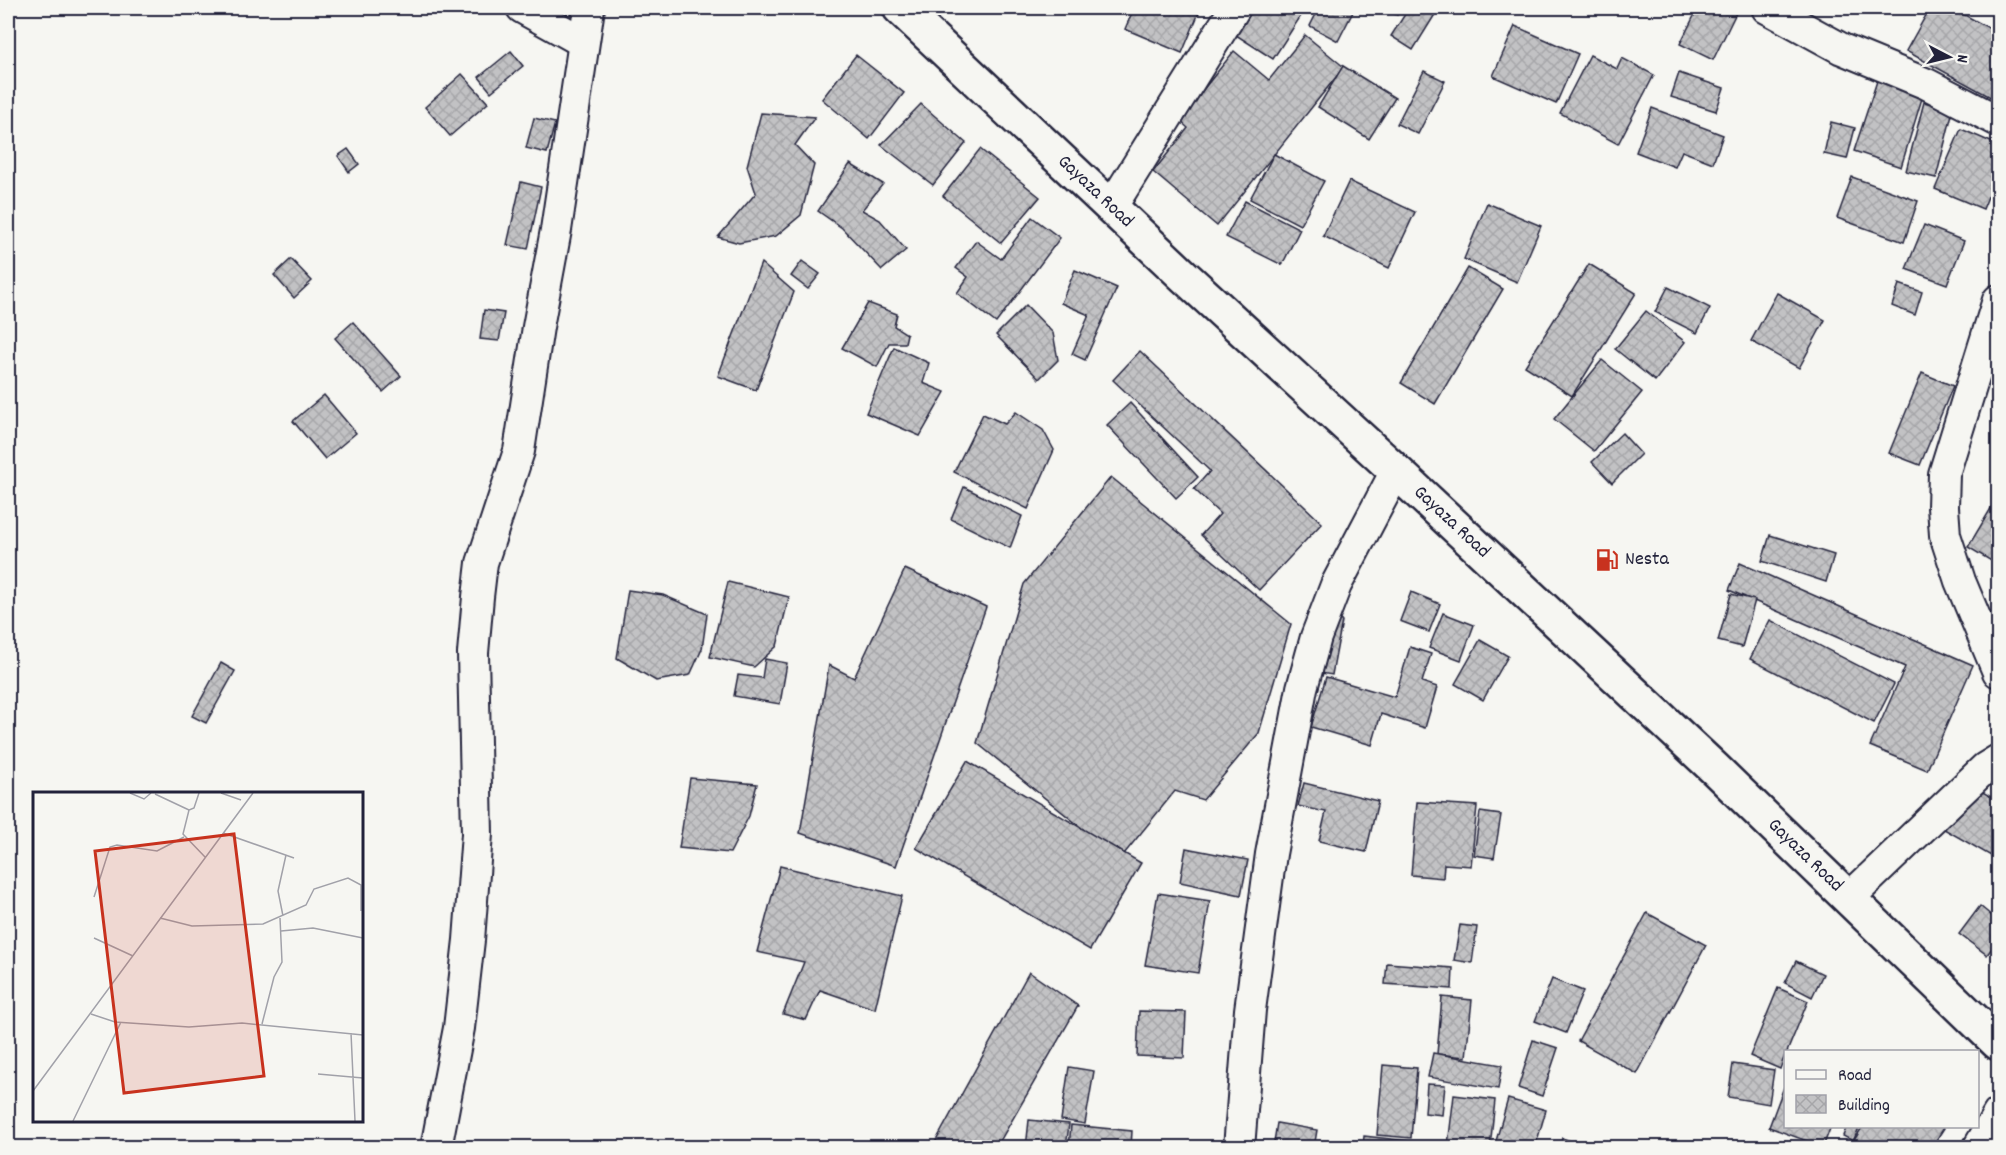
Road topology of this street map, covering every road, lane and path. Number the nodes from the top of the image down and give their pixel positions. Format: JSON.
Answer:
{"nodes":[{"id":1,"x":522,"y":8,"type":"edge"},
{"id":2,"x":589,"y":8,"type":"edge"},
{"id":3,"x":900,"y":8,"type":"edge"},
{"id":4,"x":1235,"y":8,"type":"edge"},
{"id":5,"x":1767,"y":8,"type":"edge"},
{"id":6,"x":583,"y":42,"type":"junction"},
{"id":7,"x":1998,"y":121,"type":"edge"},
{"id":8,"x":1112,"y":206,"type":"junction"},
{"id":9,"x":1998,"y":300,"type":"edge"},
{"id":10,"x":1396,"y":471,"type":"junction"},
{"id":11,"x":1998,"y":672,"type":"edge"},
{"id":12,"x":1998,"y":760,"type":"edge"},
{"id":13,"x":1848,"y":899,"type":"junction"},
{"id":14,"x":1998,"y":1043,"type":"edge"},
{"id":15,"x":1998,"y":1114,"type":"edge"},
{"id":16,"x":436,"y":1148,"type":"edge"},
{"id":17,"x":1239,"y":1148,"type":"edge"},
{"id":18,"x":1978,"y":1148,"type":"edge"}],
"edges":[{"from":1,"to":6,"type":"street"},
{"from":2,"to":6,"type":"street"},
{"from":3,"to":8,"type":"main road","name":"Gayaza Road"},
{"from":4,"to":8,"type":"street"},
{"from":5,"to":7,"type":"street"},
{"from":6,"to":16,"type":"street"},
{"from":8,"to":10,"type":"main road","name":"Gayaza Road"},
{"from":9,"to":11,"type":"street"},
{"from":10,"to":13,"type":"main road","name":"Gayaza Road"},
{"from":10,"to":17,"type":"street"},
{"from":12,"to":13,"type":"street"},
{"from":13,"to":14,"type":"main road","name":"Gayaza Road"},
{"from":15,"to":18,"type":"street"}]}
